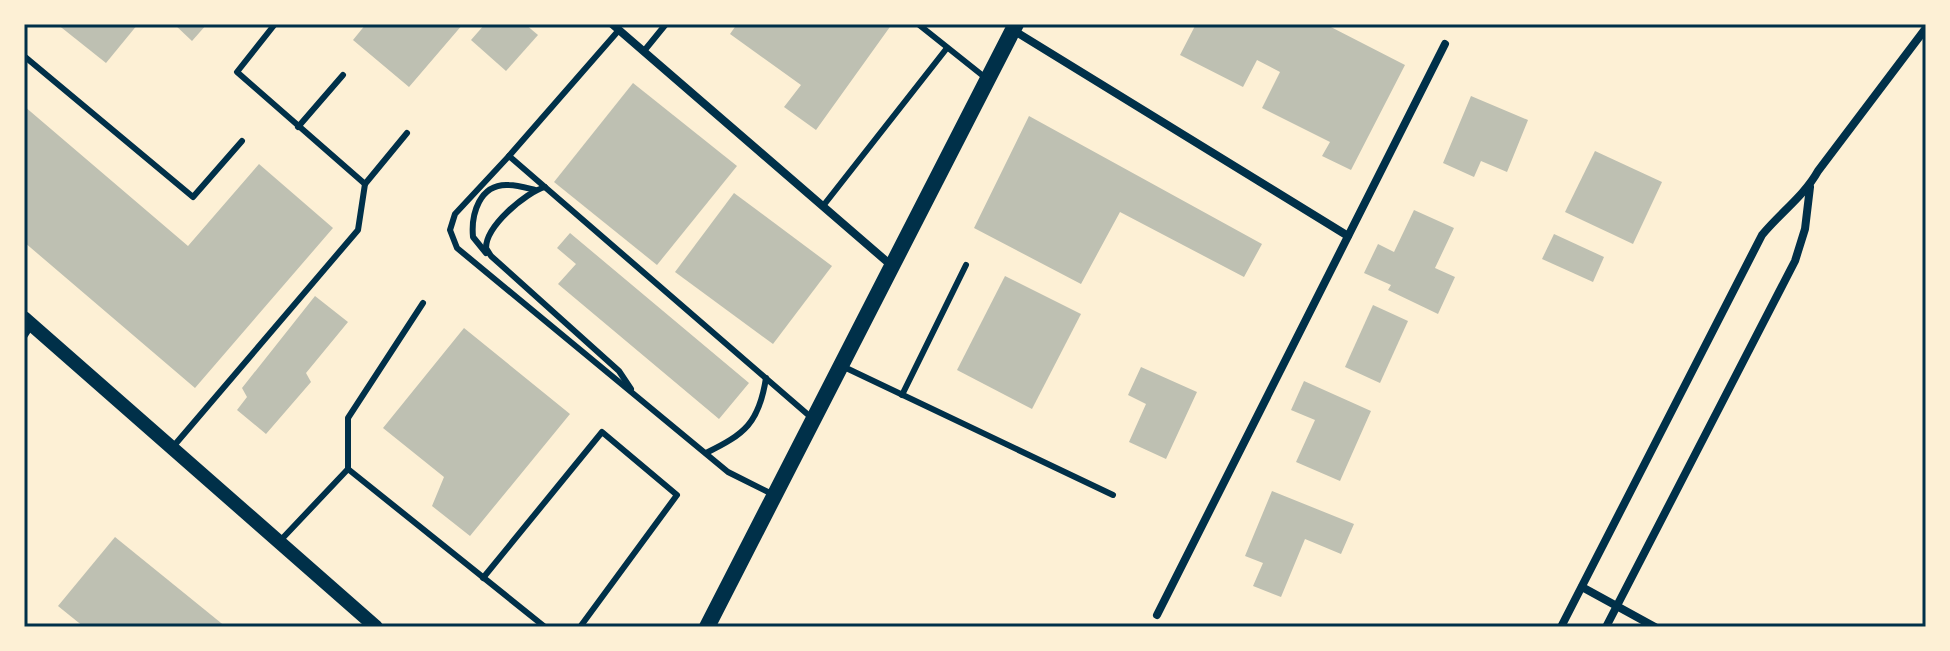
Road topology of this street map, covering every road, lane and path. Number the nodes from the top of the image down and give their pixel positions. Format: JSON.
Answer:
{"nodes":[{"id":1,"x":275,"y":24,"type":"edge"},
{"id":2,"x":666,"y":24,"type":"edge"},
{"id":3,"x":918,"y":24,"type":"edge"},
{"id":4,"x":616,"y":27,"type":"edge"},
{"id":5,"x":1015,"y":27,"type":"edge"},
{"id":6,"x":1926,"y":28,"type":"edge"},
{"id":7,"x":1445,"y":44,"type":"dead end"},
{"id":8,"x":947,"y":48,"type":"junction"},
{"id":9,"x":644,"y":51,"type":"junction"},
{"id":10,"x":24,"y":56,"type":"edge"},
{"id":11,"x":343,"y":75,"type":"dead end"},
{"id":12,"x":988,"y":80,"type":"junction"},
{"id":13,"x":298,"y":127,"type":"junction"},
{"id":14,"x":407,"y":133,"type":"dead end"},
{"id":15,"x":242,"y":141,"type":"dead end"},
{"id":16,"x":509,"y":156,"type":"junction"},
{"id":17,"x":365,"y":184,"type":"junction"},
{"id":18,"x":1810,"y":186,"type":"junction"},
{"id":19,"x":545,"y":187,"type":"junction"},
{"id":20,"x":535,"y":190,"type":"junction"},
{"id":21,"x":823,"y":206,"type":"junction"},
{"id":22,"x":1348,"y":236,"type":"junction"},
{"id":23,"x":491,"y":256,"type":"junction"},
{"id":24,"x":966,"y":265,"type":"dead end"},
{"id":25,"x":892,"y":266,"type":"junction"},
{"id":26,"x":423,"y":303,"type":"dead end"},
{"id":27,"x":26,"y":326,"type":"edge"},
{"id":28,"x":841,"y":365,"type":"junction"},
{"id":29,"x":766,"y":378,"type":"junction"},
{"id":30,"x":902,"y":395,"type":"junction"},
{"id":31,"x":637,"y":397,"type":"junction"},
{"id":32,"x":813,"y":419,"type":"junction"},
{"id":33,"x":172,"y":448,"type":"junction"},
{"id":34,"x":706,"y":453,"type":"junction"},
{"id":35,"x":348,"y":469,"type":"junction"},
{"id":36,"x":774,"y":495,"type":"junction"},
{"id":37,"x":1113,"y":495,"type":"dead end"},
{"id":38,"x":279,"y":542,"type":"junction"},
{"id":39,"x":483,"y":578,"type":"junction"},
{"id":40,"x":1582,"y":587,"type":"junction"},
{"id":41,"x":1617,"y":607,"type":"junction"},
{"id":42,"x":1157,"y":615,"type":"dead end"},
{"id":43,"x":376,"y":627,"type":"edge"},
{"id":44,"x":545,"y":627,"type":"edge"},
{"id":45,"x":580,"y":627,"type":"edge"},
{"id":46,"x":707,"y":627,"type":"edge"},
{"id":47,"x":1561,"y":627,"type":"edge"},
{"id":48,"x":1606,"y":627,"type":"edge"},
{"id":49,"x":1655,"y":627,"type":"edge"}],
"edges":[{"from":1,"to":13,"type":"lane"},
{"from":2,"to":9,"type":"lane"},
{"from":3,"to":8,"type":"lane"},
{"from":4,"to":9,"type":"street"},
{"from":4,"to":16,"type":"lane"},
{"from":5,"to":12,"type":"main road"},
{"from":5,"to":22,"type":"street"},
{"from":6,"to":18,"type":"street"},
{"from":7,"to":22,"type":"street"},
{"from":8,"to":12,"type":"lane"},
{"from":8,"to":21,"type":"lane"},
{"from":9,"to":21,"type":"street"},
{"from":10,"to":15,"type":"lane"},
{"from":11,"to":13,"type":"lane"},
{"from":12,"to":25,"type":"main road"},
{"from":13,"to":17,"type":"lane"},
{"from":14,"to":17,"type":"lane"},
{"from":16,"to":19,"type":"lane"},
{"from":16,"to":31,"type":"lane"},
{"from":17,"to":33,"type":"lane"},
{"from":18,"to":40,"type":"street"},
{"from":18,"to":41,"type":"street"},
{"from":19,"to":20,"type":"lane"},
{"from":19,"to":29,"type":"lane"},
{"from":20,"to":23,"type":"lane"},
{"from":20,"to":23,"type":"lane"},
{"from":21,"to":25,"type":"street"},
{"from":22,"to":42,"type":"street"},
{"from":23,"to":31,"type":"lane"},
{"from":24,"to":30,"type":"lane"},
{"from":25,"to":28,"type":"main road"},
{"from":26,"to":35,"type":"lane"},
{"from":27,"to":33,"type":"street"},
{"from":28,"to":30,"type":"lane"},
{"from":28,"to":32,"type":"main road"},
{"from":29,"to":32,"type":"lane"},
{"from":29,"to":34,"type":"lane"},
{"from":30,"to":37,"type":"lane"},
{"from":31,"to":34,"type":"lane"},
{"from":32,"to":36,"type":"main road"},
{"from":33,"to":38,"type":"street"},
{"from":34,"to":36,"type":"lane"},
{"from":35,"to":38,"type":"lane"},
{"from":35,"to":39,"type":"lane"},
{"from":36,"to":46,"type":"main road"},
{"from":38,"to":43,"type":"street"},
{"from":39,"to":44,"type":"lane"},
{"from":39,"to":45,"type":"lane"},
{"from":40,"to":41,"type":"street"},
{"from":40,"to":47,"type":"street"},
{"from":41,"to":48,"type":"street"},
{"from":41,"to":49,"type":"street"}]}
